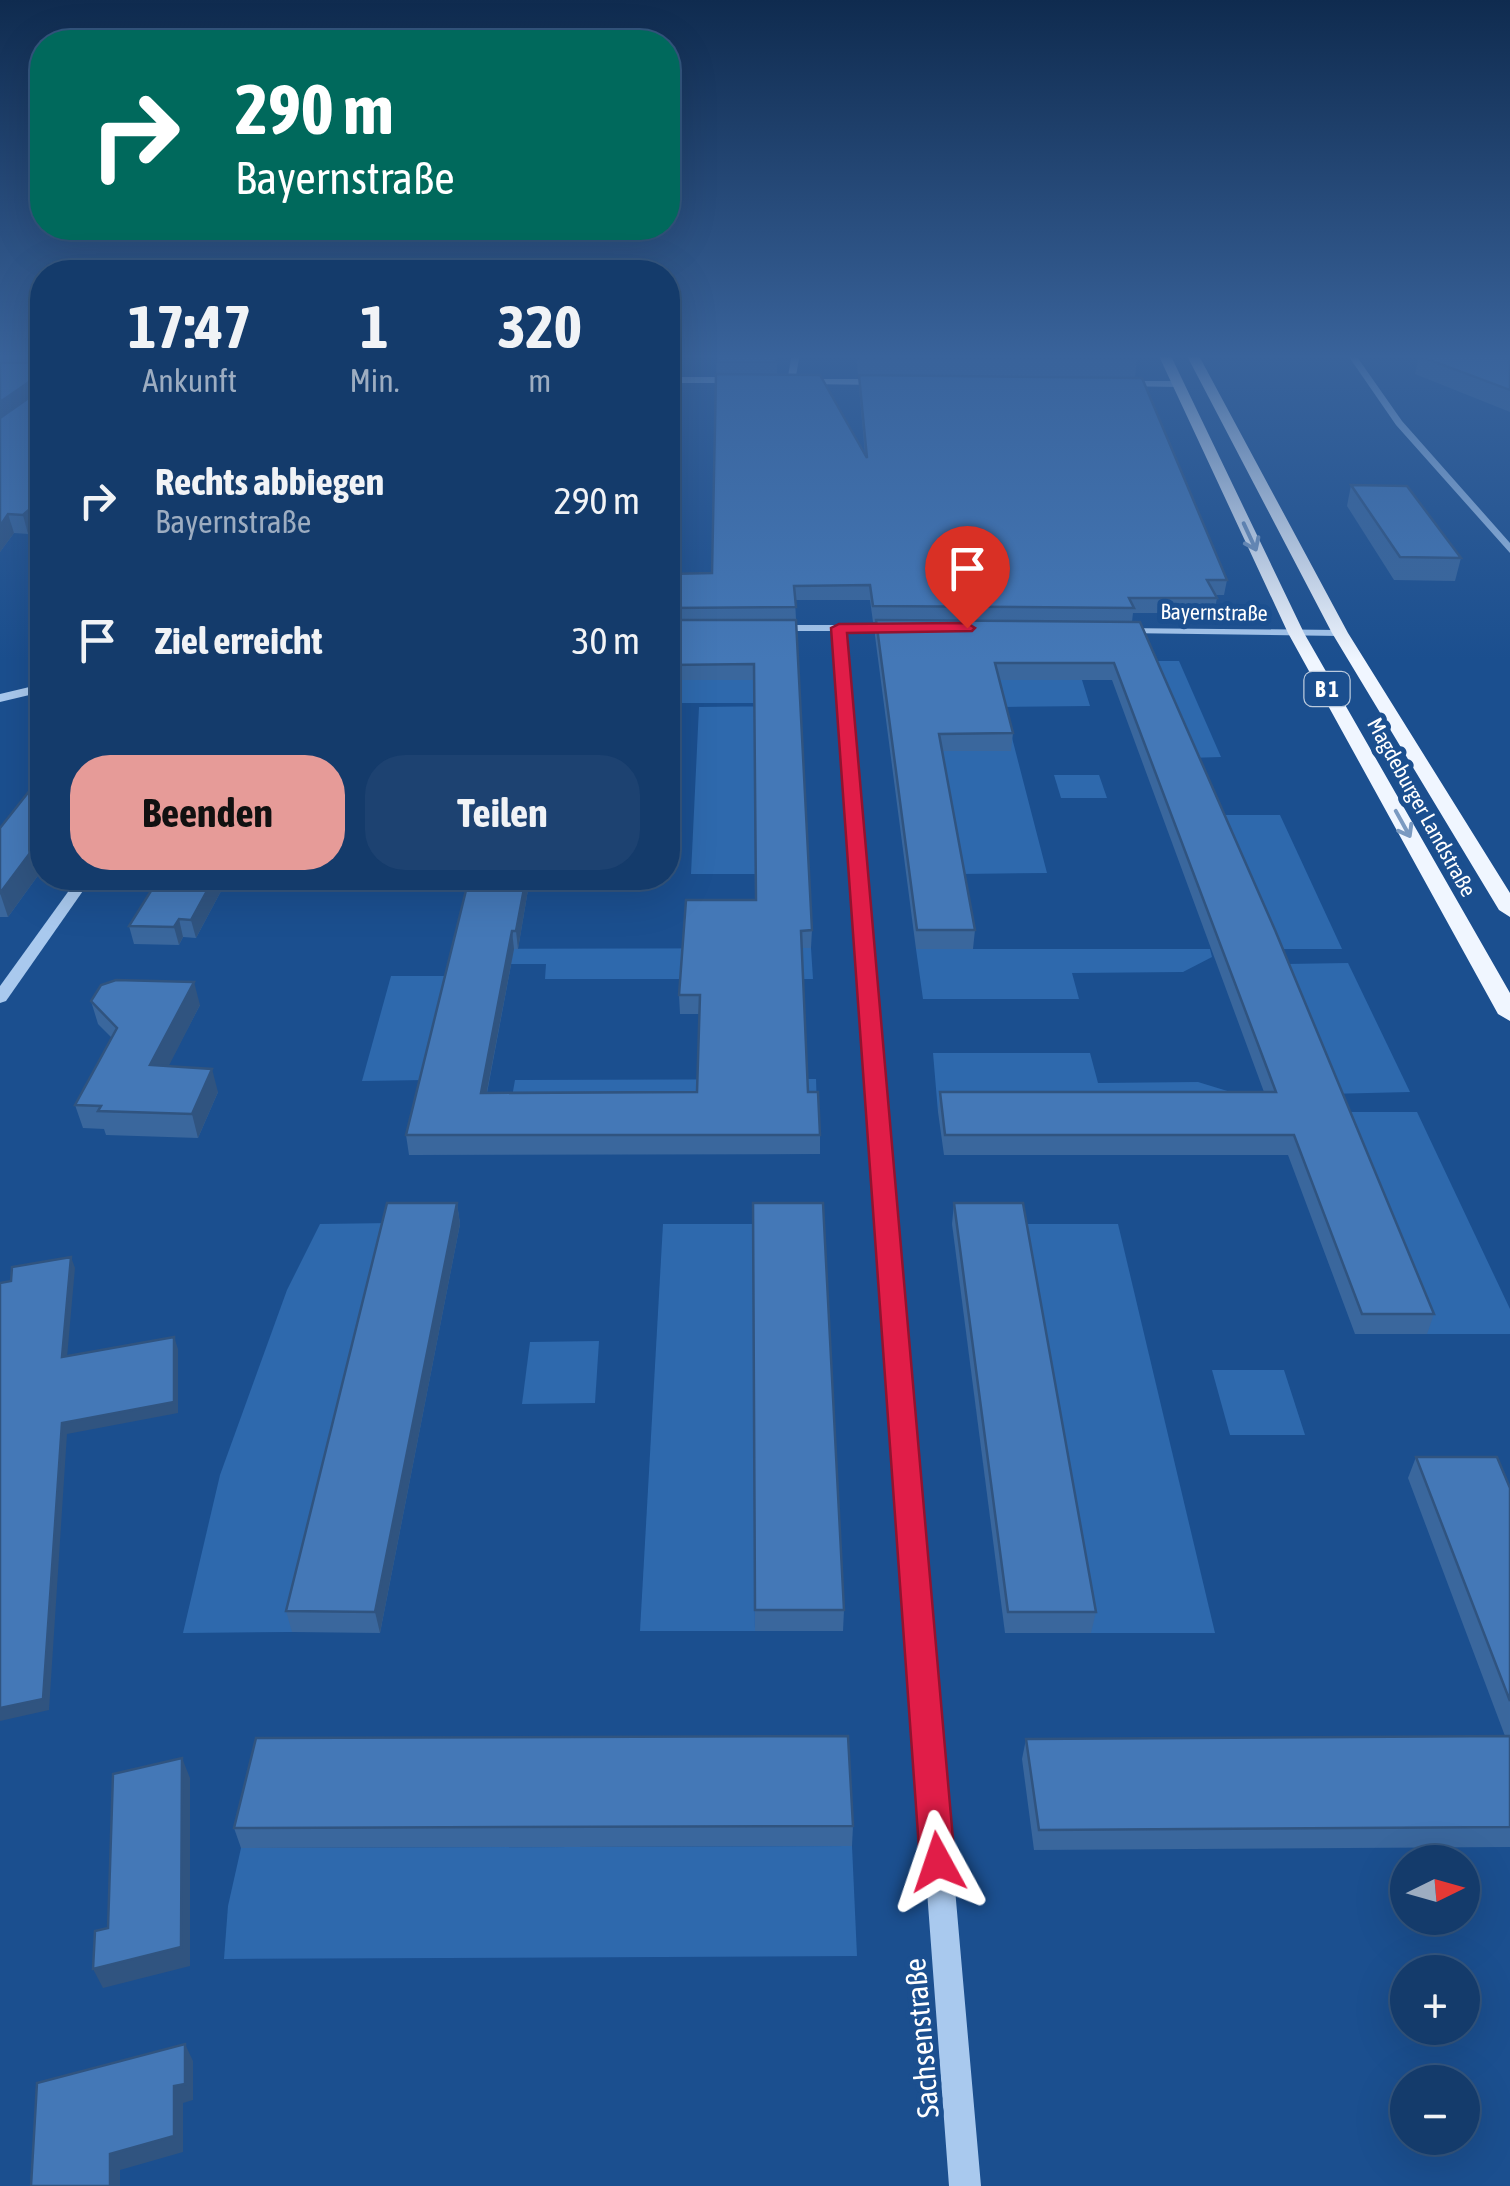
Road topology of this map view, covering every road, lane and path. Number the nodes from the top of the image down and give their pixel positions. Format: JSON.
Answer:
{"nodes":[{"id":1,"x":1211,"y":456,"type":"edge"},
{"id":2,"x":1246,"y":456,"type":"edge"},
{"id":3,"x":1428,"y":456,"type":"edge"},
{"id":4,"x":1510,"y":550,"type":"edge"},
{"id":5,"x":766,"y":628,"type":"edge"},
{"id":6,"x":839,"y":628,"type":"junction"},
{"id":7,"x":907,"y":628,"type":"edge"},
{"id":8,"x":1107,"y":630,"type":"edge"},
{"id":9,"x":1296,"y":633,"type":"junction"},
{"id":10,"x":1340,"y":633,"type":"junction"},
{"id":11,"x":30,"y":691,"type":"edge"},
{"id":12,"x":0,"y":698,"type":"edge"},
{"id":13,"x":76,"y":890,"type":"edge"},
{"id":14,"x":1510,"y":910,"type":"edge"},
{"id":15,"x":0,"y":998,"type":"edge"},
{"id":16,"x":1510,"y":1014,"type":"edge"},
{"id":17,"x":966,"y":2186,"type":"edge"}],
"edges":[{"from":1,"to":9,"type":"main road","name":"Magdeburger Landstraße","number":"B 1","one_way":true},
{"from":2,"to":10,"type":"main road","name":"Magdeburger Landstraße","number":"B 1"},
{"from":3,"to":4,"type":"street"},
{"from":5,"to":6,"type":"street"},
{"from":6,"to":7,"type":"street"},
{"from":6,"to":17,"type":"street","name":"Sachsenstraße"},
{"from":8,"to":9,"type":"street","name":"Bayernstraße"},
{"from":9,"to":10,"type":"street","name":"Bayernstraße"},
{"from":9,"to":16,"type":"main road","name":"Magdeburger Landstraße","number":"B 1","one_way":true},
{"from":10,"to":14,"type":"main road","name":"Magdeburger Landstraße","number":"B 1"},
{"from":11,"to":12,"type":"street"},
{"from":13,"to":15,"type":"street"}]}
